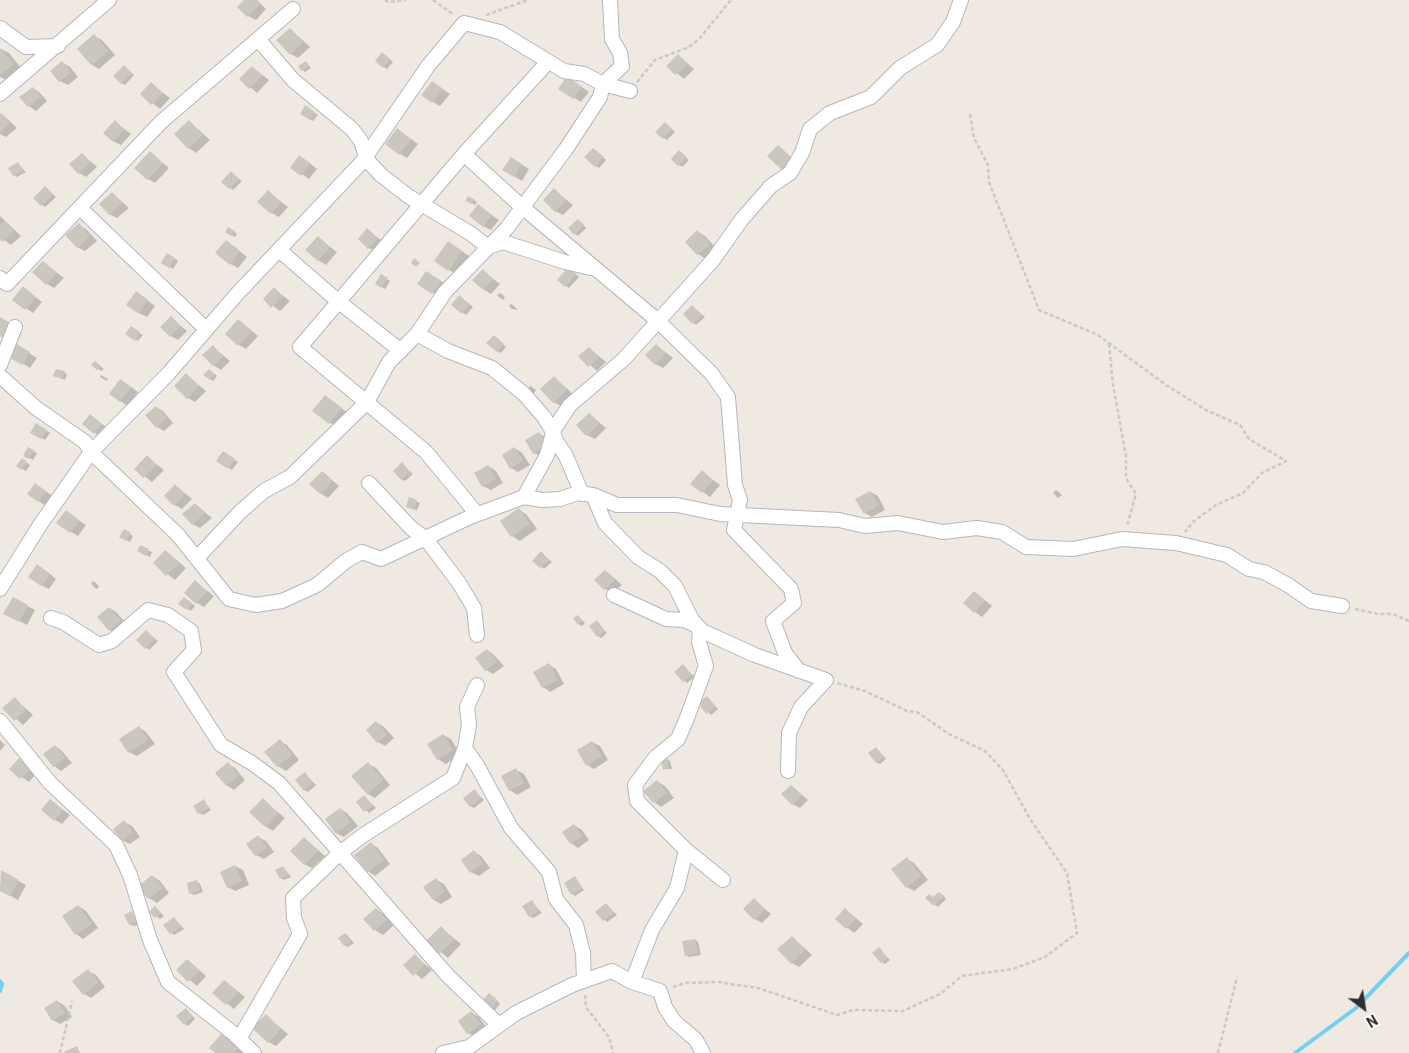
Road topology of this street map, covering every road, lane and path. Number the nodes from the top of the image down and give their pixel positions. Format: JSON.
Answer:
{"nodes":[{"id":1,"x":109,"y":0,"type":"edge"},
{"id":2,"x":385,"y":0,"type":"edge"},
{"id":3,"x":406,"y":0,"type":"edge"},
{"id":4,"x":433,"y":0,"type":"edge"},
{"id":5,"x":528,"y":0,"type":"edge"},
{"id":6,"x":610,"y":0,"type":"edge"},
{"id":7,"x":731,"y":0,"type":"edge"},
{"id":8,"x":962,"y":0,"type":"edge"},
{"id":9,"x":293,"y":9,"type":"dead end"},
{"id":10,"x":464,"y":23,"type":"junction"},
{"id":11,"x":0,"y":28,"type":"edge"},
{"id":12,"x":258,"y":39,"type":"junction"},
{"id":13,"x":58,"y":46,"type":"junction"},
{"id":14,"x":548,"y":62,"type":"junction"},
{"id":15,"x":602,"y":84,"type":"junction"},
{"id":16,"x":630,"y":91,"type":"joint"},
{"id":17,"x":0,"y":94,"type":"edge"},
{"id":18,"x":970,"y":114,"type":"dead end"},
{"id":19,"x":367,"y":154,"type":"junction"},
{"id":20,"x":464,"y":154,"type":"junction"},
{"id":21,"x":422,"y":204,"type":"junction"},
{"id":22,"x":521,"y":206,"type":"junction"},
{"id":23,"x":80,"y":208,"type":"junction"},
{"id":24,"x":488,"y":247,"type":"junction"},
{"id":25,"x":279,"y":250,"type":"junction"},
{"id":26,"x":594,"y":268,"type":"junction"},
{"id":27,"x":0,"y":278,"type":"edge"},
{"id":28,"x":339,"y":302,"type":"junction"},
{"id":29,"x":658,"y":321,"type":"junction"},
{"id":30,"x":15,"y":327,"type":"dead end"},
{"id":31,"x":206,"y":329,"type":"junction"},
{"id":32,"x":417,"y":334,"type":"junction"},
{"id":33,"x":1109,"y":343,"type":"junction"},
{"id":34,"x":402,"y":351,"type":"junction"},
{"id":35,"x":0,"y":365,"type":"edge"},
{"id":36,"x":0,"y":376,"type":"edge"},
{"id":37,"x":367,"y":402,"type":"junction"},
{"id":38,"x":553,"y":432,"type":"junction"},
{"id":39,"x":91,"y":452,"type":"junction"},
{"id":40,"x":369,"y":483,"type":"dead end"},
{"id":41,"x":588,"y":494,"type":"junction"},
{"id":42,"x":524,"y":497,"type":"junction"},
{"id":43,"x":477,"y":514,"type":"junction"},
{"id":44,"x":736,"y":515,"type":"junction"},
{"id":45,"x":426,"y":539,"type":"junction"},
{"id":46,"x":1122,"y":539,"type":"junction"},
{"id":47,"x":1176,"y":543,"type":"junction"},
{"id":48,"x":197,"y":558,"type":"junction"},
{"id":49,"x":0,"y":589,"type":"edge"},
{"id":50,"x":614,"y":595,"type":"dead end"},
{"id":51,"x":1342,"y":606,"type":"joint"},
{"id":52,"x":52,"y":618,"type":"dead end"},
{"id":53,"x":1409,"y":621,"type":"edge"},
{"id":54,"x":697,"y":626,"type":"junction"},
{"id":55,"x":477,"y":635,"type":"dead end"},
{"id":56,"x":799,"y":671,"type":"junction"},
{"id":57,"x":826,"y":680,"type":"junction"},
{"id":58,"x":477,"y":685,"type":"dead end"},
{"id":59,"x":0,"y":721,"type":"edge"},
{"id":60,"x":465,"y":748,"type":"junction"},
{"id":61,"x":788,"y":771,"type":"dead end"},
{"id":62,"x":686,"y":850,"type":"junction"},
{"id":63,"x":340,"y":853,"type":"junction"},
{"id":64,"x":723,"y":880,"type":"dead end"},
{"id":65,"x":583,"y":953,"type":"junction"},
{"id":66,"x":601,"y":975,"type":"junction"},
{"id":67,"x":1237,"y":977,"type":"dead end"},
{"id":68,"x":584,"y":981,"type":"junction"},
{"id":69,"x":632,"y":982,"type":"junction"},
{"id":70,"x":660,"y":992,"type":"junction"},
{"id":71,"x":72,"y":1001,"type":"dead end"},
{"id":72,"x":499,"y":1025,"type":"junction"},
{"id":73,"x":239,"y":1039,"type":"junction"},
{"id":74,"x":60,"y":1053,"type":"edge"},
{"id":75,"x":254,"y":1053,"type":"edge"},
{"id":76,"x":443,"y":1053,"type":"edge"},
{"id":77,"x":613,"y":1053,"type":"edge"},
{"id":78,"x":702,"y":1053,"type":"edge"},
{"id":79,"x":1218,"y":1053,"type":"edge"}],
"edges":[{"from":1,"to":13,"type":"street"},
{"from":2,"to":3,"type":"path"},
{"from":4,"to":10,"type":"path"},
{"from":5,"to":10,"type":"path"},
{"from":6,"to":15,"type":"street"},
{"from":7,"to":16,"type":"path"},
{"from":8,"to":29,"type":"street"},
{"from":9,"to":12,"type":"street"},
{"from":10,"to":14,"type":"street"},
{"from":10,"to":19,"type":"street"},
{"from":11,"to":13,"type":"street"},
{"from":12,"to":19,"type":"street"},
{"from":12,"to":23,"type":"street"},
{"from":13,"to":17,"type":"street"},
{"from":14,"to":15,"type":"street"},
{"from":14,"to":20,"type":"street"},
{"from":15,"to":16,"type":"street"},
{"from":15,"to":22,"type":"street"},
{"from":18,"to":33,"type":"path"},
{"from":19,"to":21,"type":"street"},
{"from":19,"to":25,"type":"street"},
{"from":20,"to":21,"type":"street"},
{"from":20,"to":22,"type":"street"},
{"from":21,"to":24,"type":"street"},
{"from":21,"to":28,"type":"street"},
{"from":22,"to":24,"type":"street"},
{"from":22,"to":26,"type":"street"},
{"from":23,"to":27,"type":"street"},
{"from":23,"to":31,"type":"street"},
{"from":24,"to":26,"type":"street"},
{"from":24,"to":32,"type":"street"},
{"from":25,"to":28,"type":"street"},
{"from":25,"to":31,"type":"street"},
{"from":26,"to":29,"type":"street"},
{"from":28,"to":34,"type":"street"},
{"from":28,"to":37,"type":"street"},
{"from":29,"to":38,"type":"street"},
{"from":29,"to":44,"type":"street"},
{"from":30,"to":35,"type":"street"},
{"from":31,"to":39,"type":"street"},
{"from":32,"to":34,"type":"street"},
{"from":32,"to":38,"type":"street"},
{"from":33,"to":46,"type":"path"},
{"from":33,"to":47,"type":"path"},
{"from":34,"to":37,"type":"street"},
{"from":36,"to":39,"type":"street"},
{"from":37,"to":43,"type":"street"},
{"from":37,"to":48,"type":"street"},
{"from":38,"to":41,"type":"street"},
{"from":38,"to":42,"type":"street"},
{"from":39,"to":48,"type":"street"},
{"from":39,"to":49,"type":"street"},
{"from":40,"to":45,"type":"street"},
{"from":41,"to":42,"type":"street"},
{"from":41,"to":44,"type":"street"},
{"from":41,"to":54,"type":"street"},
{"from":42,"to":43,"type":"street"},
{"from":43,"to":45,"type":"street"},
{"from":44,"to":46,"type":"street"},
{"from":44,"to":56,"type":"street"},
{"from":45,"to":48,"type":"street"},
{"from":45,"to":55,"type":"street"},
{"from":46,"to":47,"type":"street"},
{"from":47,"to":51,"type":"street"},
{"from":50,"to":54,"type":"street"},
{"from":51,"to":53,"type":"path"},
{"from":52,"to":63,"type":"street"},
{"from":54,"to":56,"type":"street"},
{"from":54,"to":62,"type":"street"},
{"from":56,"to":57,"type":"street"},
{"from":57,"to":61,"type":"street"},
{"from":57,"to":70,"type":"path"},
{"from":58,"to":60,"type":"street"},
{"from":59,"to":73,"type":"street"},
{"from":60,"to":63,"type":"street"},
{"from":60,"to":65,"type":"street"},
{"from":62,"to":64,"type":"street"},
{"from":62,"to":69,"type":"street"},
{"from":63,"to":72,"type":"street"},
{"from":63,"to":73,"type":"street"},
{"from":65,"to":66,"type":"street"},
{"from":65,"to":68,"type":"street"},
{"from":66,"to":68,"type":"street"},
{"from":66,"to":69,"type":"street"},
{"from":67,"to":79,"type":"path"},
{"from":68,"to":72,"type":"street"},
{"from":68,"to":77,"type":"path"},
{"from":69,"to":70,"type":"street"},
{"from":70,"to":78,"type":"street"},
{"from":71,"to":74,"type":"path"},
{"from":72,"to":76,"type":"street"},
{"from":73,"to":75,"type":"street"}]}
